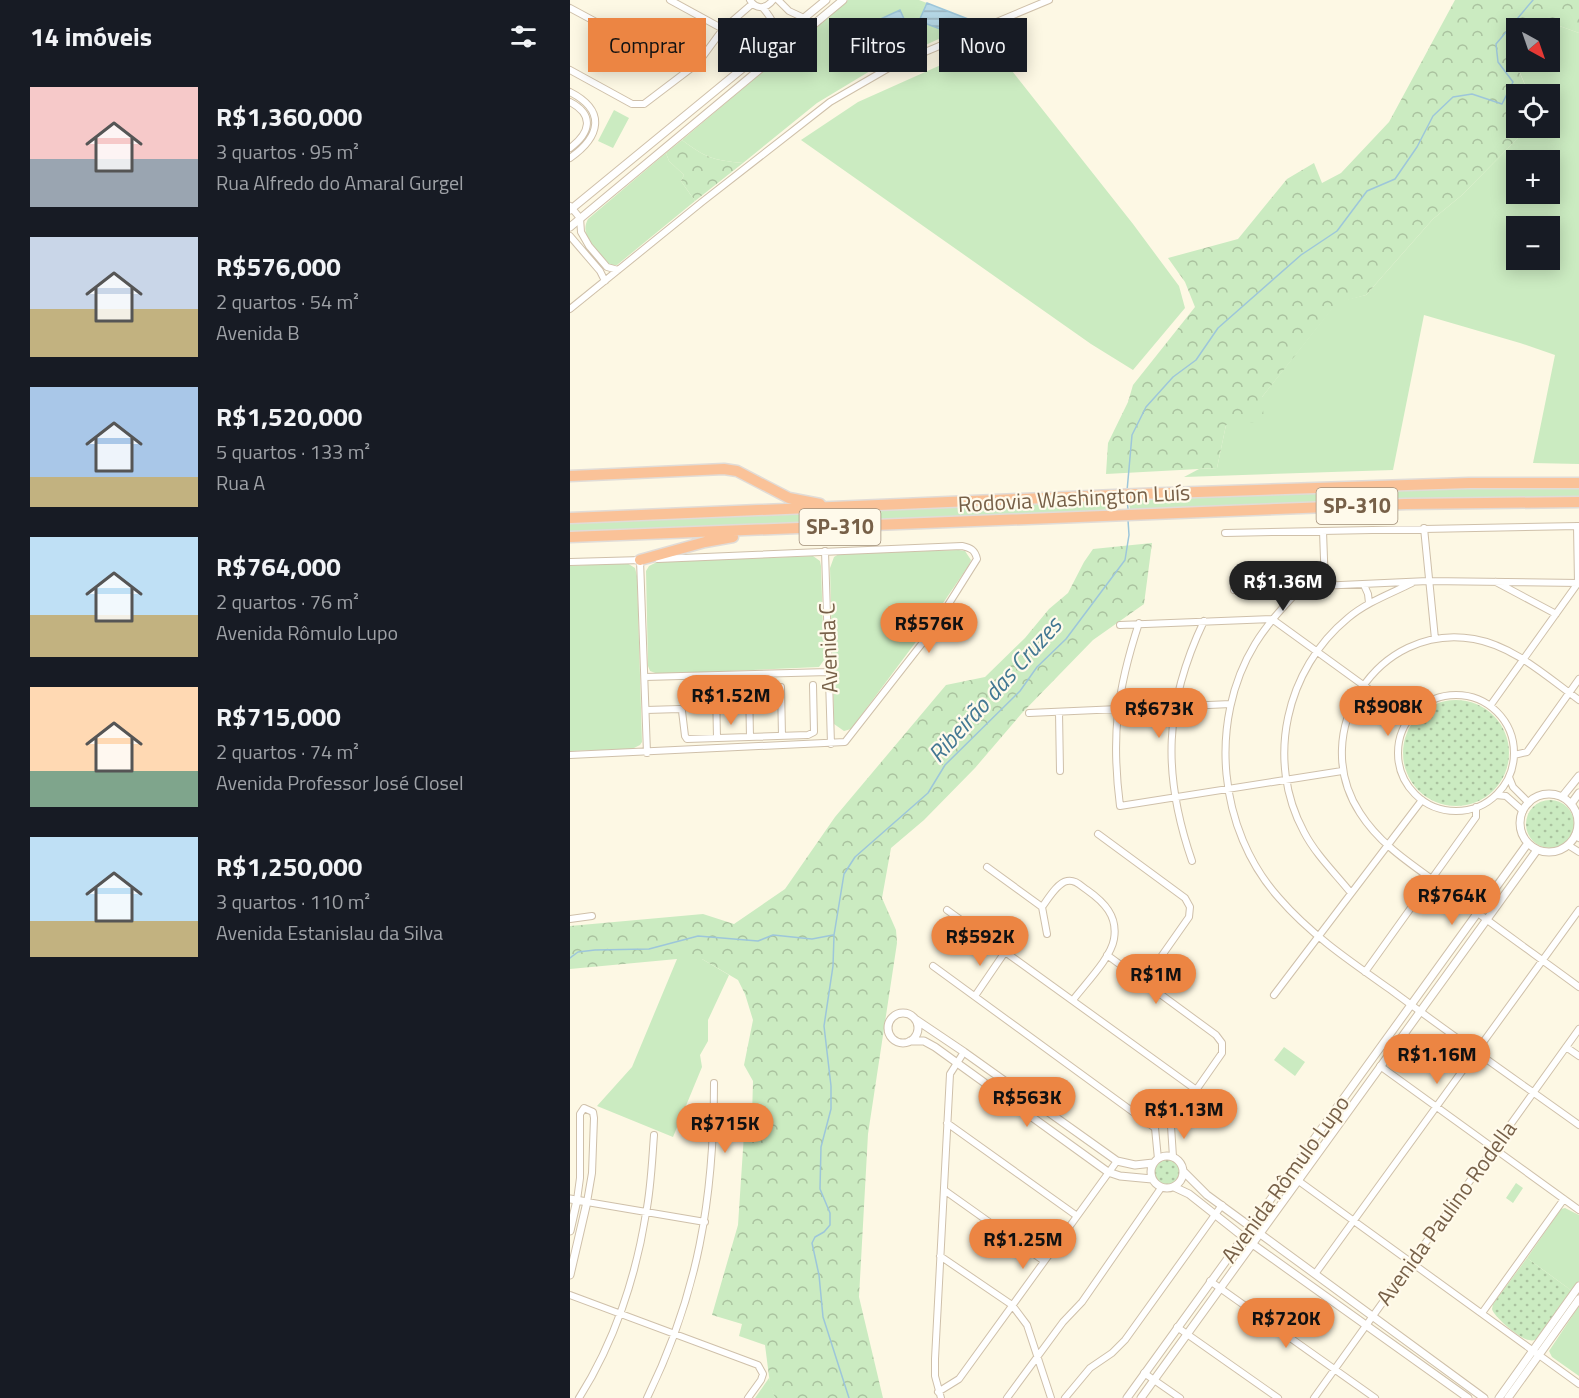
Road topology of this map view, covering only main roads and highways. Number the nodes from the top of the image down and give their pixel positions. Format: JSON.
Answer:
{"nodes":[{"id":1,"x":570,"y":476,"type":"edge"},
{"id":2,"x":1579,"y":483,"type":"edge"},
{"id":3,"x":1579,"y":502,"type":"edge"},
{"id":4,"x":838,"y":508,"type":"junction"},
{"id":5,"x":570,"y":518,"type":"edge"},
{"id":6,"x":799,"y":528,"type":"junction"},
{"id":7,"x":570,"y":537,"type":"edge"},
{"id":8,"x":640,"y":560,"type":"road end"}],
"edges":[{"from":1,"to":4,"type":"highway"},
{"from":2,"to":4,"type":"highway","name":"Rodovia Washington Luís","number":"SP-310"},
{"from":3,"to":6,"type":"highway","name":"Rodovia Washington Luís","number":"SP-310"},
{"from":4,"to":5,"type":"highway","name":"Rodovia Washington Luís","number":"SP-310"},
{"from":6,"to":7,"type":"highway","name":"Rodovia Washington Luís","number":"SP-310"},
{"from":6,"to":8,"type":"highway"}]}
